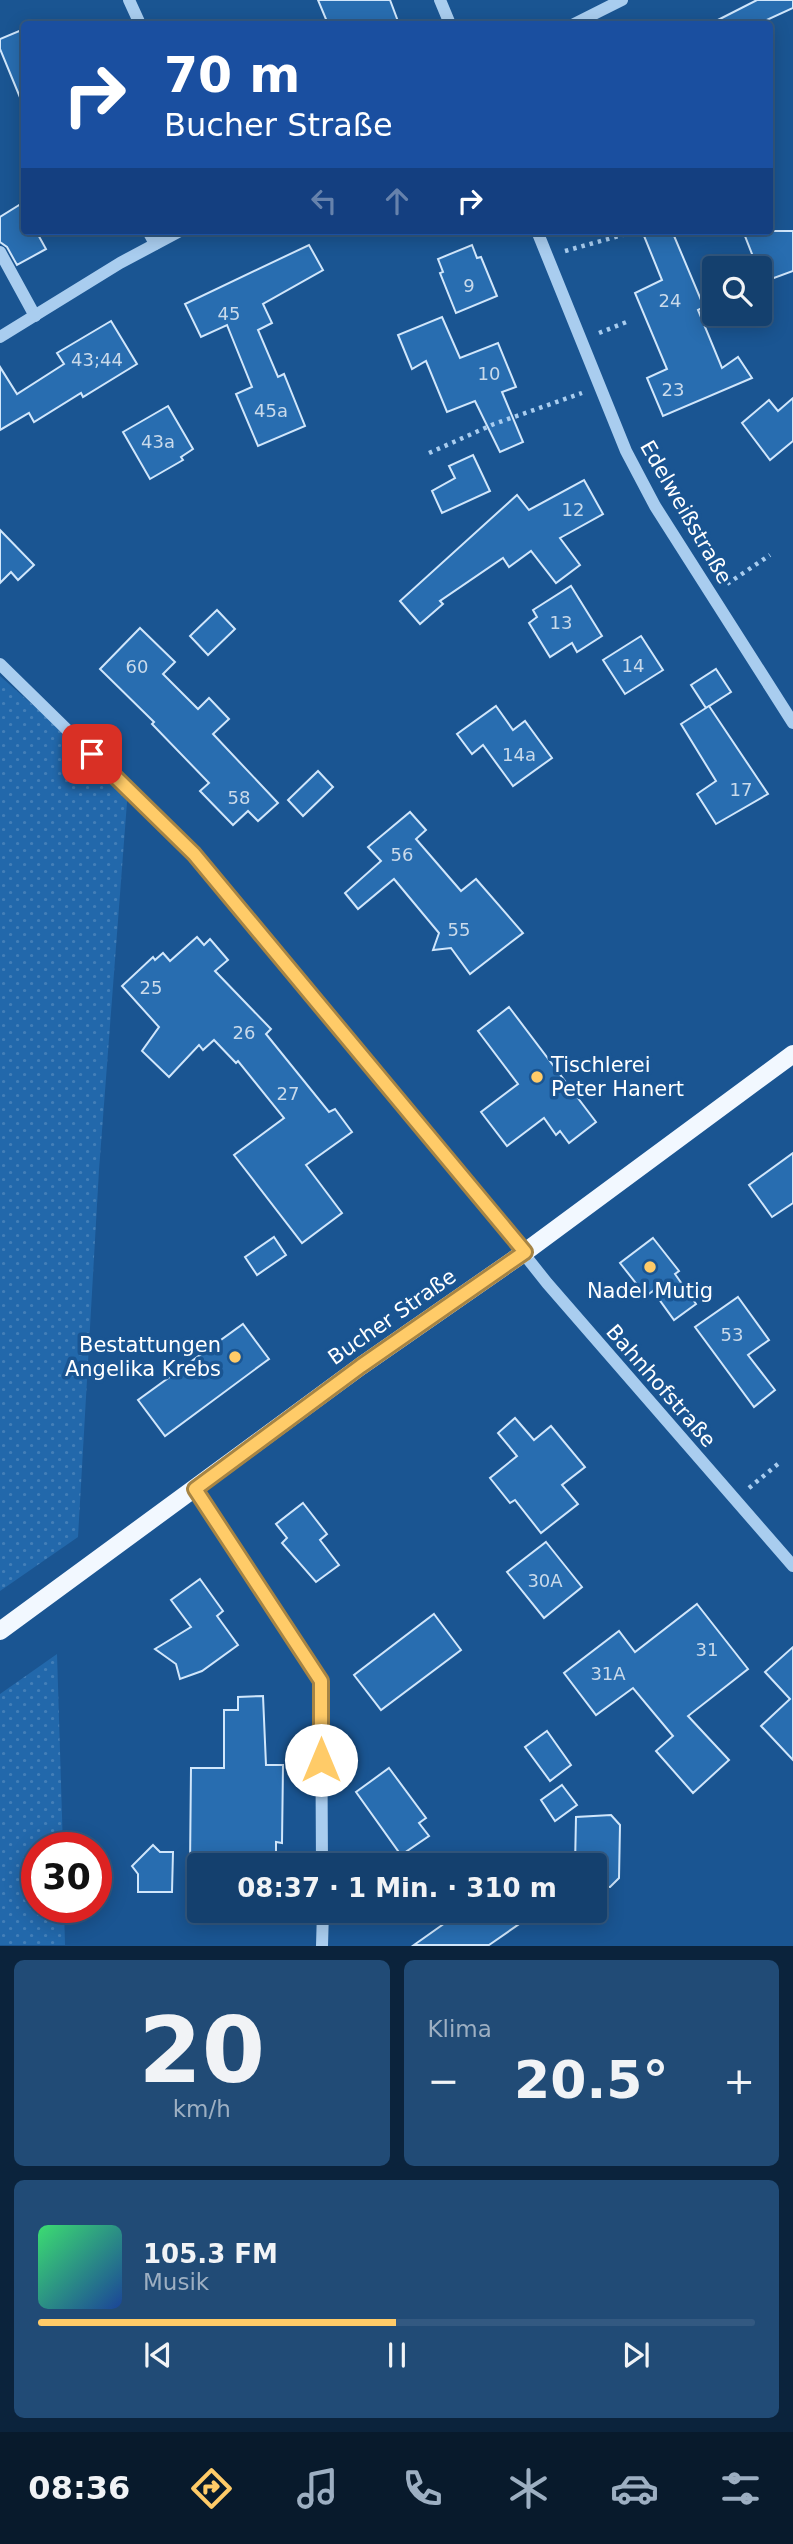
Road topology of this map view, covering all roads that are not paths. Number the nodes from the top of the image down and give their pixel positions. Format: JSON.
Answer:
{"nodes":[{"id":1,"x":129,"y":0,"type":"edge"},
{"id":2,"x":440,"y":0,"type":"edge"},
{"id":3,"x":622,"y":0,"type":"edge"},
{"id":4,"x":139,"y":21,"type":"edge"},
{"id":5,"x":449,"y":21,"type":"edge"},
{"id":6,"x":580,"y":21,"type":"edge"},
{"id":7,"x":150,"y":235,"type":"edge"},
{"id":8,"x":172,"y":235,"type":"edge"},
{"id":9,"x":539,"y":235,"type":"edge"},
{"id":10,"x":155,"y":244,"type":"junction"},
{"id":11,"x":0,"y":252,"type":"edge"},
{"id":12,"x":34,"y":316,"type":"junction"},
{"id":13,"x":0,"y":337,"type":"edge"},
{"id":14,"x":0,"y":664,"type":"edge"},
{"id":15,"x":793,"y":723,"type":"edge"},
{"id":16,"x":793,"y":1054,"type":"edge"},
{"id":17,"x":525,"y":1252,"type":"junction"},
{"id":18,"x":195,"y":1489,"type":"junction"},
{"id":19,"x":793,"y":1566,"type":"edge"},
{"id":20,"x":0,"y":1631,"type":"edge"},
{"id":21,"x":322,"y":1853,"type":"edge"},
{"id":22,"x":323,"y":1923,"type":"edge"},
{"id":23,"x":322,"y":1945,"type":"edge"}],
"edges":[{"from":1,"to":4,"type":"street"},
{"from":2,"to":5,"type":"street"},
{"from":3,"to":6,"type":"street"},
{"from":7,"to":10,"type":"street"},
{"from":8,"to":10,"type":"street"},
{"from":9,"to":15,"type":"street","name":"Edelweißstraße"},
{"from":10,"to":12,"type":"street"},
{"from":11,"to":12,"type":"street"},
{"from":12,"to":13,"type":"street"},
{"from":14,"to":17,"type":"street","name":"Bahnhofstraße"},
{"from":16,"to":17,"type":"main road","name":"Bucher Straße"},
{"from":17,"to":18,"type":"main road","name":"Bucher Straße"},
{"from":17,"to":19,"type":"street","name":"Bahnhofstraße"},
{"from":18,"to":20,"type":"main road","name":"Bucher Straße"},
{"from":18,"to":21,"type":"street"},
{"from":22,"to":23,"type":"street"}]}
